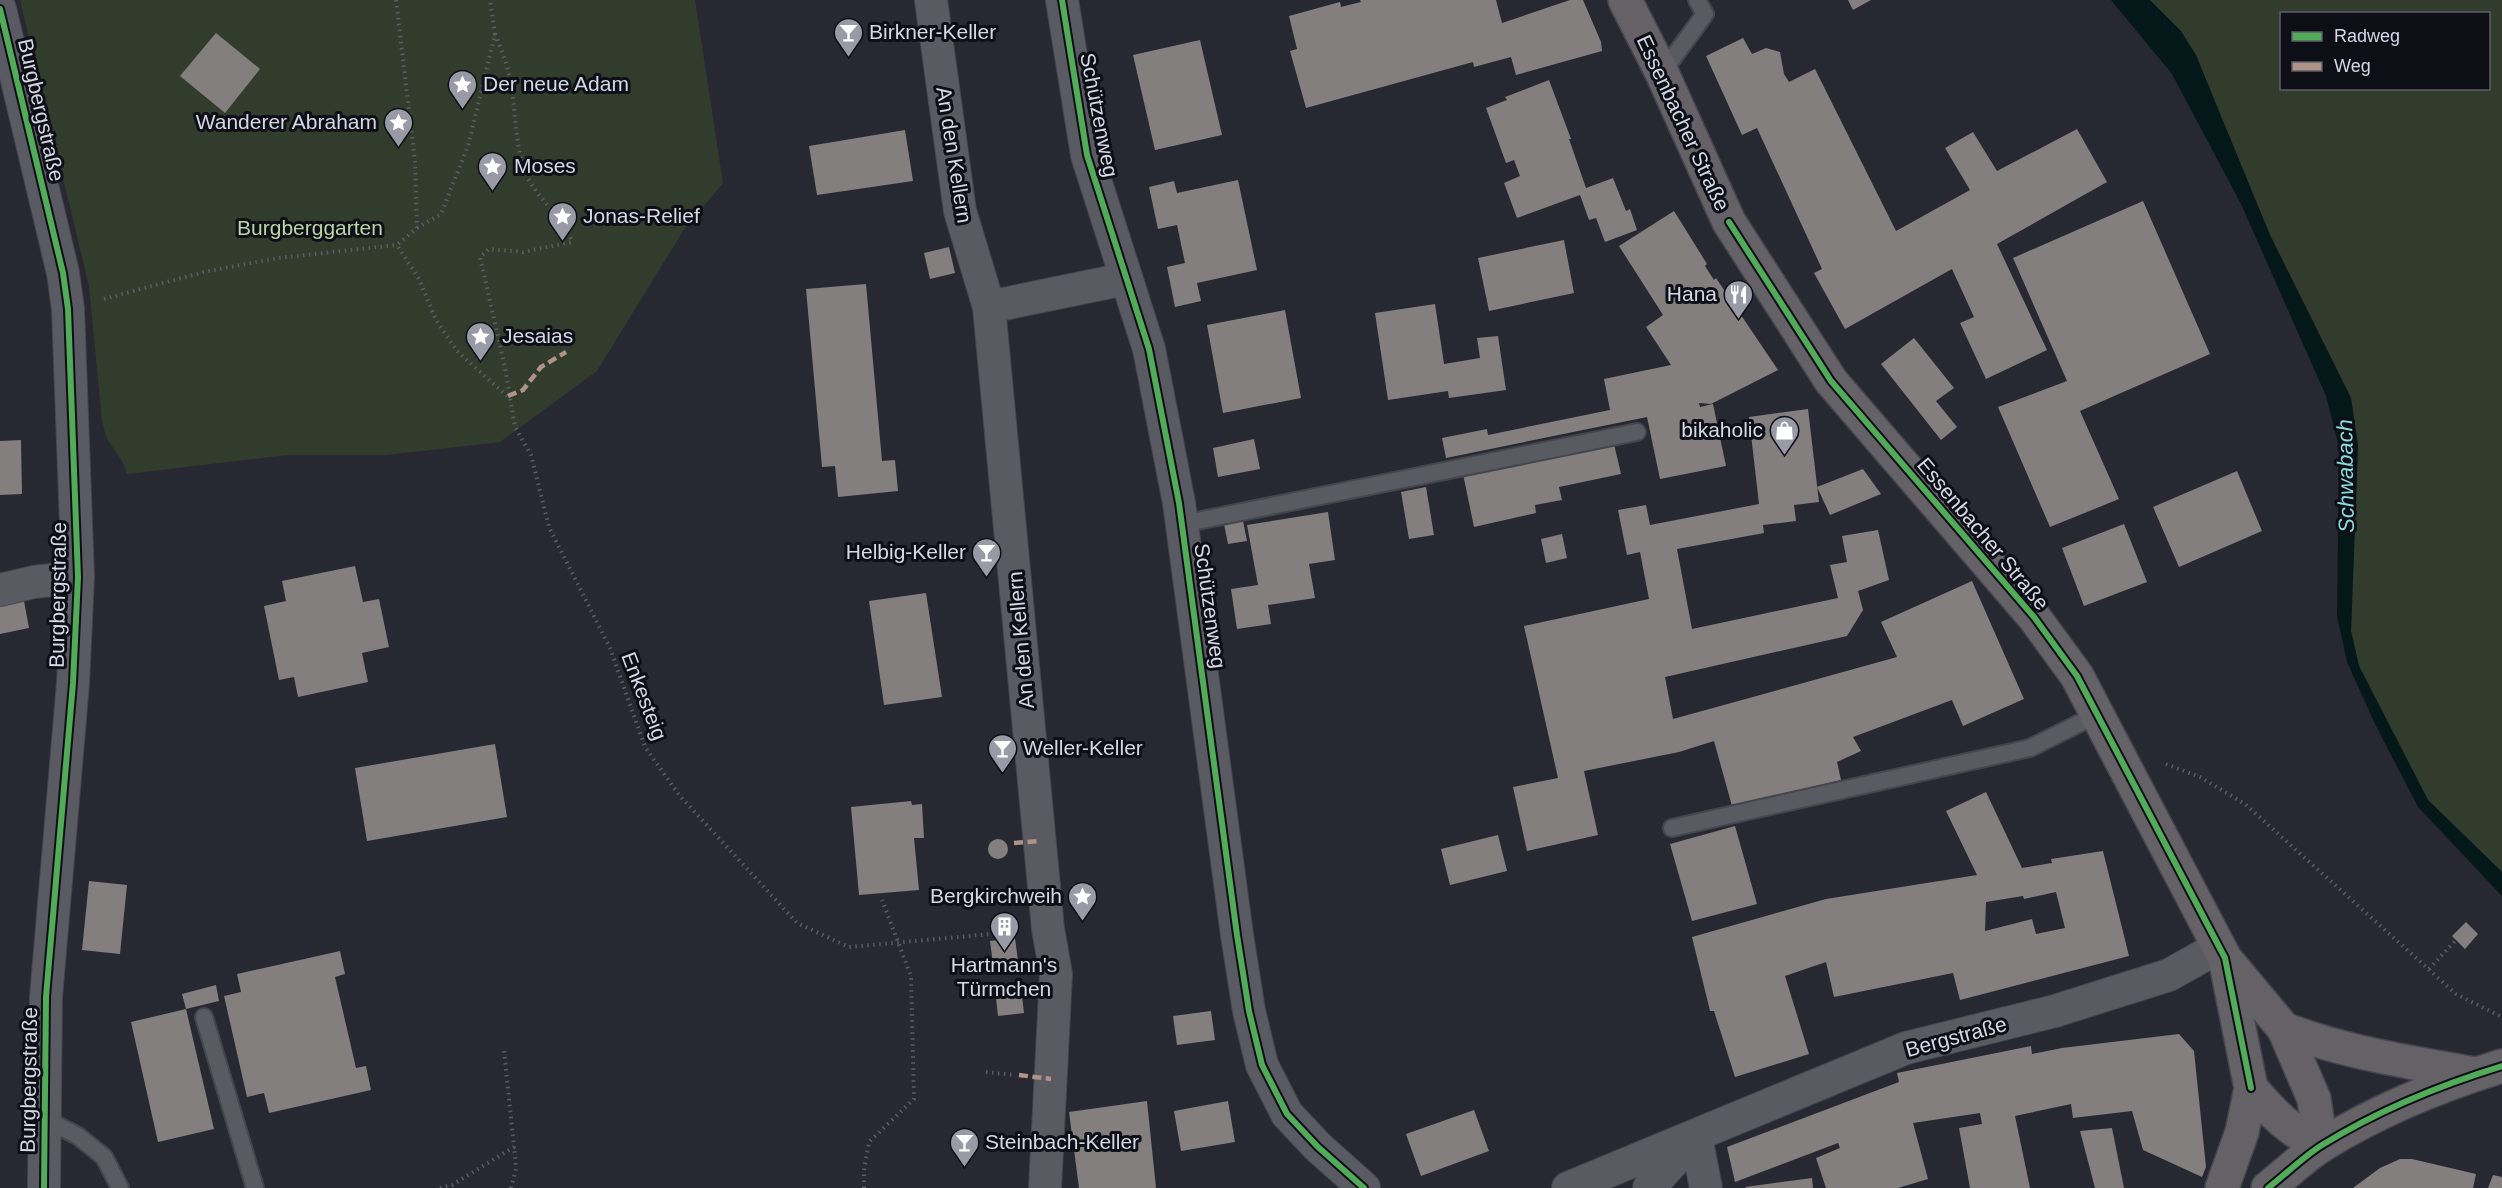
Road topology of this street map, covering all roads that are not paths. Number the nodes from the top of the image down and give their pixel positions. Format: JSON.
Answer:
{"nodes":[{"id":1,"x":931,"y":0,"type":"edge"},
{"id":2,"x":1062,"y":0,"type":"edge"},
{"id":3,"x":1625,"y":0,"type":"edge"},
{"id":4,"x":1704,"y":5,"type":"edge"},
{"id":5,"x":0,"y":9,"type":"edge"},
{"id":6,"x":1662,"y":73,"type":"junction"},
{"id":7,"x":1125,"y":279,"type":"junction"},
{"id":8,"x":989,"y":307,"type":"junction"},
{"id":9,"x":1637,"y":432,"type":"dead end"},
{"id":10,"x":1182,"y":524,"type":"junction"},
{"id":11,"x":78,"y":577,"type":"junction"},
{"id":12,"x":0,"y":590,"type":"edge"},
{"id":13,"x":2098,"y":714,"type":"junction"},
{"id":14,"x":1672,"y":828,"type":"dead end"},
{"id":15,"x":2222,"y":953,"type":"junction"},
{"id":16,"x":204,"y":1017,"type":"dead end"},
{"id":17,"x":2284,"y":1029,"type":"junction"},
{"id":18,"x":2489,"y":1070,"type":"edge"},
{"id":19,"x":2251,"y":1088,"type":"junction"},
{"id":20,"x":45,"y":1119,"type":"junction"},
{"id":21,"x":1696,"y":1137,"type":"junction"},
{"id":22,"x":2321,"y":1146,"type":"junction"},
{"id":23,"x":44,"y":1188,"type":"edge"},
{"id":24,"x":120,"y":1188,"type":"edge"},
{"id":25,"x":255,"y":1188,"type":"edge"},
{"id":26,"x":1045,"y":1188,"type":"edge"},
{"id":27,"x":1364,"y":1188,"type":"edge"},
{"id":28,"x":1568,"y":1188,"type":"edge"},
{"id":29,"x":1649,"y":1188,"type":"edge"},
{"id":30,"x":1706,"y":1188,"type":"edge"},
{"id":31,"x":2222,"y":1188,"type":"edge"},
{"id":32,"x":2268,"y":1188,"type":"edge"}],
"edges":[{"from":1,"to":8,"type":"street","name":"An den Kellern"},
{"from":2,"to":7,"type":"street","name":"Schützenweg"},
{"from":3,"to":6,"type":"street","name":"Essenbacher Straße"},
{"from":4,"to":6,"type":"lane"},
{"from":5,"to":11,"type":"street","name":"Burgbergstraße"},
{"from":6,"to":13,"type":"street","name":"Essenbacher Straße"},
{"from":7,"to":8,"type":"street"},
{"from":7,"to":10,"type":"street","name":"Schützenweg"},
{"from":8,"to":26,"type":"street","name":"An den Kellern"},
{"from":9,"to":10,"type":"lane"},
{"from":10,"to":27,"type":"street","name":"Schützenweg"},
{"from":11,"to":12,"type":"street"},
{"from":11,"to":20,"type":"street","name":"Burgbergstraße"},
{"from":13,"to":14,"type":"lane"},
{"from":13,"to":15,"type":"street","name":"Essenbacher Straße"},
{"from":15,"to":17,"type":"street","name":"Essenbacher Straße"},
{"from":15,"to":19,"type":"street","name":"Essenbacher Straße"},
{"from":15,"to":21,"type":"street","name":"Bergstraße"},
{"from":16,"to":25,"type":"lane"},
{"from":17,"to":18,"type":"street"},
{"from":17,"to":22,"type":"street","name":"Essenbacher Straße"},
{"from":18,"to":22,"type":"street"},
{"from":19,"to":22,"type":"street"},
{"from":19,"to":31,"type":"street"},
{"from":20,"to":23,"type":"street","name":"Burgbergstraße"},
{"from":20,"to":24,"type":"lane"},
{"from":21,"to":28,"type":"street","name":"Bergstraße"},
{"from":21,"to":29,"type":"street","name":"Bergstraße"},
{"from":21,"to":30,"type":"street"},
{"from":22,"to":32,"type":"street"}]}
